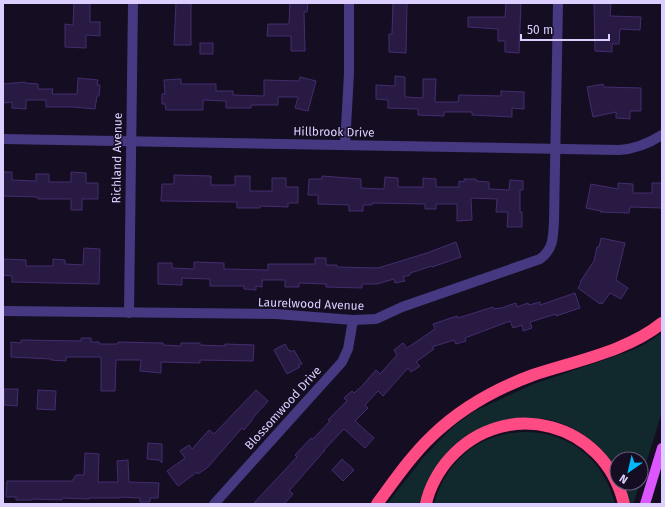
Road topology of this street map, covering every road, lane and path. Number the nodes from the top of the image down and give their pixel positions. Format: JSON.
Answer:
{"nodes":[{"id":1,"x":133,"y":3,"type":"edge"},
{"id":2,"x":349,"y":3,"type":"edge"},
{"id":3,"x":558,"y":3,"type":"edge"},
{"id":4,"x":662,"y":135,"type":"edge"},
{"id":5,"x":3,"y":139,"type":"edge"},
{"id":6,"x":130,"y":141,"type":"junction"},
{"id":7,"x":345,"y":145,"type":"junction"},
{"id":8,"x":555,"y":149,"type":"junction"},
{"id":9,"x":3,"y":311,"type":"edge"},
{"id":10,"x":129,"y":313,"type":"junction"},
{"id":11,"x":352,"y":320,"type":"junction"},
{"id":12,"x":662,"y":323,"type":"edge"},
{"id":13,"x":662,"y":448,"type":"edge"},
{"id":14,"x":214,"y":504,"type":"edge"},
{"id":15,"x":377,"y":504,"type":"edge"},
{"id":16,"x":426,"y":504,"type":"edge"},
{"id":17,"x":624,"y":504,"type":"edge"},
{"id":18,"x":645,"y":504,"type":"edge"}],
"edges":[{"from":1,"to":6,"type":"street","name":"Richland Avenue"},
{"from":2,"to":7,"type":"street"},
{"from":3,"to":8,"type":"street","name":"Laurelwood Avenue"},
{"from":4,"to":8,"type":"street","name":"Hillbrook Drive"},
{"from":5,"to":6,"type":"street","name":"Hillbrook Drive"},
{"from":6,"to":7,"type":"street","name":"Hillbrook Drive"},
{"from":6,"to":10,"type":"street","name":"Richland Avenue"},
{"from":7,"to":8,"type":"street","name":"Hillbrook Drive"},
{"from":8,"to":11,"type":"street","name":"Laurelwood Avenue"},
{"from":9,"to":10,"type":"street","name":"Laurelwood Avenue"},
{"from":10,"to":11,"type":"street","name":"Laurelwood Avenue"},
{"from":11,"to":14,"type":"street","name":"Blossomwood Drive"},
{"from":12,"to":15,"type":"highway"},
{"from":13,"to":18,"type":"main road"},
{"from":16,"to":17,"type":"highway"}]}
